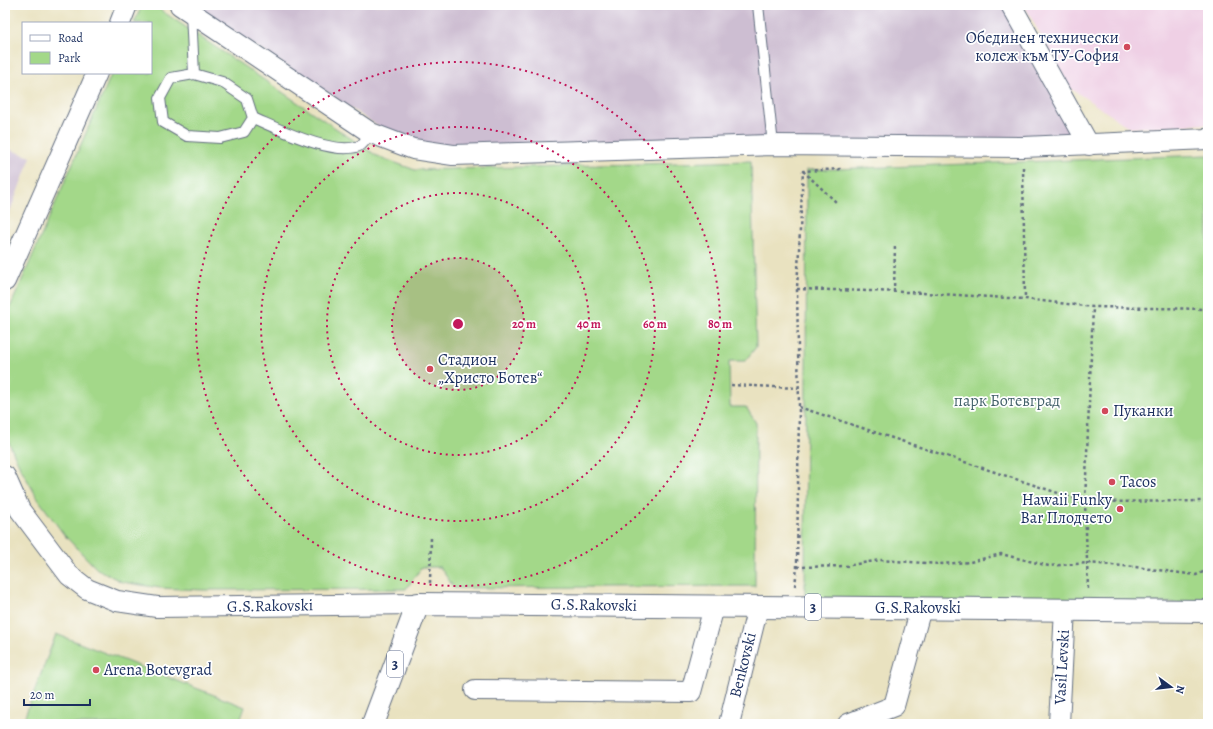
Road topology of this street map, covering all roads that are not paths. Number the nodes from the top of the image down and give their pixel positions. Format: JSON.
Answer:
{"nodes":[{"id":1,"x":128,"y":5,"type":"edge"},
{"id":2,"x":758,"y":5,"type":"edge"},
{"id":3,"x":1011,"y":5,"type":"edge"},
{"id":4,"x":185,"y":9,"type":"edge"},
{"id":5,"x":120,"y":22,"type":"edge"},
{"id":6,"x":97,"y":74,"type":"edge"},
{"id":7,"x":194,"y":74,"type":"junction"},
{"id":8,"x":253,"y":118,"type":"junction"},
{"id":9,"x":371,"y":133,"type":"junction"},
{"id":10,"x":1208,"y":139,"type":"edge"},
{"id":11,"x":773,"y":145,"type":"junction"},
{"id":12,"x":1089,"y":145,"type":"junction"},
{"id":13,"x":5,"y":281,"type":"edge"},
{"id":14,"x":5,"y":476,"type":"edge"},
{"id":15,"x":12,"y":509,"type":"edge"},
{"id":16,"x":424,"y":604,"type":"junction"},
{"id":17,"x":714,"y":607,"type":"junction"},
{"id":18,"x":758,"y":607,"type":"junction"},
{"id":19,"x":921,"y":608,"type":"junction"},
{"id":20,"x":1064,"y":610,"type":"junction"},
{"id":21,"x":1208,"y":611,"type":"edge"},
{"id":22,"x":475,"y":690,"type":"dead end"},
{"id":23,"x":373,"y":724,"type":"edge"},
{"id":24,"x":729,"y":724,"type":"edge"},
{"id":25,"x":848,"y":724,"type":"edge"},
{"id":26,"x":1059,"y":724,"type":"edge"}],
"edges":[{"from":1,"to":5,"type":"street"},
{"from":2,"to":11,"type":"lane"},
{"from":3,"to":12,"type":"street"},
{"from":4,"to":7,"type":"lane"},
{"from":4,"to":9,"type":"street"},
{"from":6,"to":13,"type":"street"},
{"from":7,"to":8,"type":"lane"},
{"from":7,"to":8,"type":"lane"},
{"from":8,"to":9,"type":"lane"},
{"from":9,"to":11,"type":"street"},
{"from":10,"to":12,"type":"street"},
{"from":11,"to":12,"type":"street"},
{"from":14,"to":15,"type":"street","name":"G.S.Rakovski"},
{"from":15,"to":16,"type":"street","name":"G.S.Rakovski"},
{"from":16,"to":17,"type":"main road","name":"G.S.Rakovski","number":"3"},
{"from":16,"to":23,"type":"main road","number":"3"},
{"from":17,"to":18,"type":"main road","name":"G.S.Rakovski","number":"3"},
{"from":17,"to":22,"type":"street"},
{"from":18,"to":19,"type":"main road","name":"G.S.Rakovski","number":"3"},
{"from":18,"to":24,"type":"street","name":"Benkovski"},
{"from":19,"to":20,"type":"main road","name":"G.S.Rakovski","number":"3"},
{"from":19,"to":25,"type":"street"},
{"from":20,"to":21,"type":"main road","name":"G.S.Rakovski","number":"3"},
{"from":20,"to":26,"type":"street","name":"Vasil Levski"}]}
